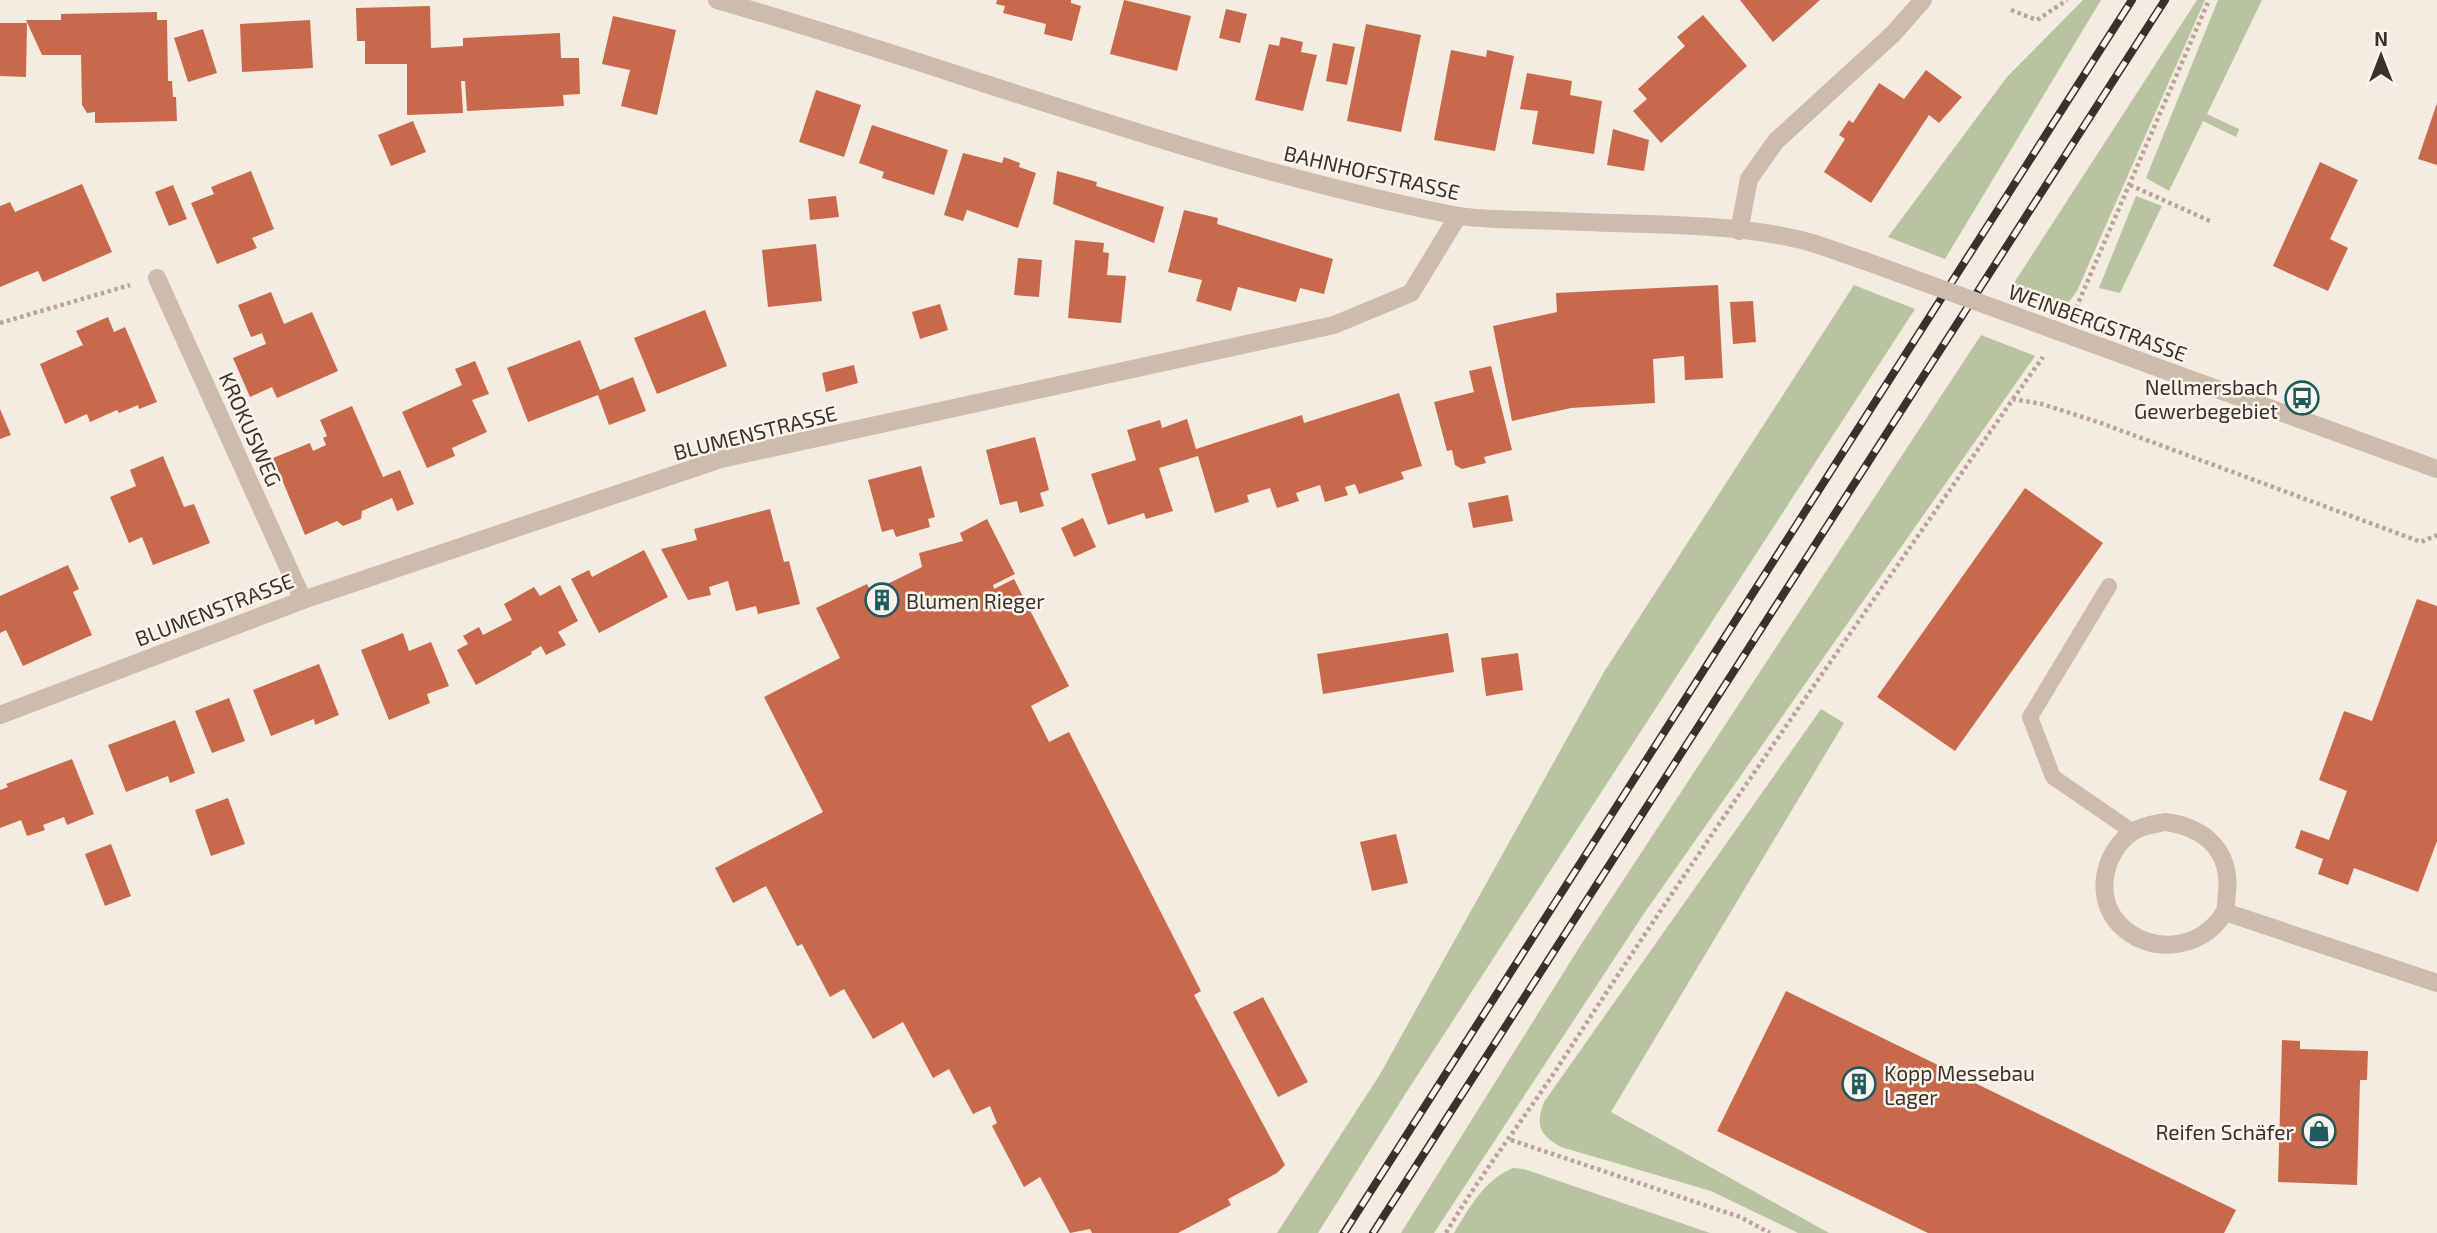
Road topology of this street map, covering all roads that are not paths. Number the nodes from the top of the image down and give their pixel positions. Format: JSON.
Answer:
{"nodes":[{"id":1,"x":716,"y":0,"type":"edge"},
{"id":2,"x":1923,"y":0,"type":"edge"},
{"id":3,"x":1458,"y":216,"type":"junction"},
{"id":4,"x":1739,"y":231,"type":"junction"},
{"id":5,"x":157,"y":278,"type":"road end"},
{"id":6,"x":2437,"y":469,"type":"edge"},
{"id":7,"x":2109,"y":586,"type":"dead end"},
{"id":8,"x":303,"y":600,"type":"junction"},
{"id":9,"x":0,"y":715,"type":"edge"},
{"id":10,"x":2133,"y":832,"type":"junction"},
{"id":11,"x":2225,"y":912,"type":"junction"},
{"id":12,"x":2437,"y":983,"type":"edge"}],
"edges":[{"from":1,"to":3,"type":"street","name":"BAHNHOFSTRASSE"},
{"from":2,"to":4,"type":"street"},
{"from":3,"to":4,"type":"street","name":"BAHNHOFSTRASSE"},
{"from":3,"to":8,"type":"street","name":"BLUMENSTRASSE"},
{"from":4,"to":6,"type":"street","name":"WEINBERGSTRASSE","bridge":true},
{"from":5,"to":8,"type":"street","name":"KROKUSWEG"},
{"from":7,"to":10,"type":"lane"},
{"from":8,"to":9,"type":"street","name":"BLUMENSTRASSE"},
{"from":10,"to":11,"type":"street"},
{"from":10,"to":11,"type":"street"},
{"from":11,"to":12,"type":"street"}]}
